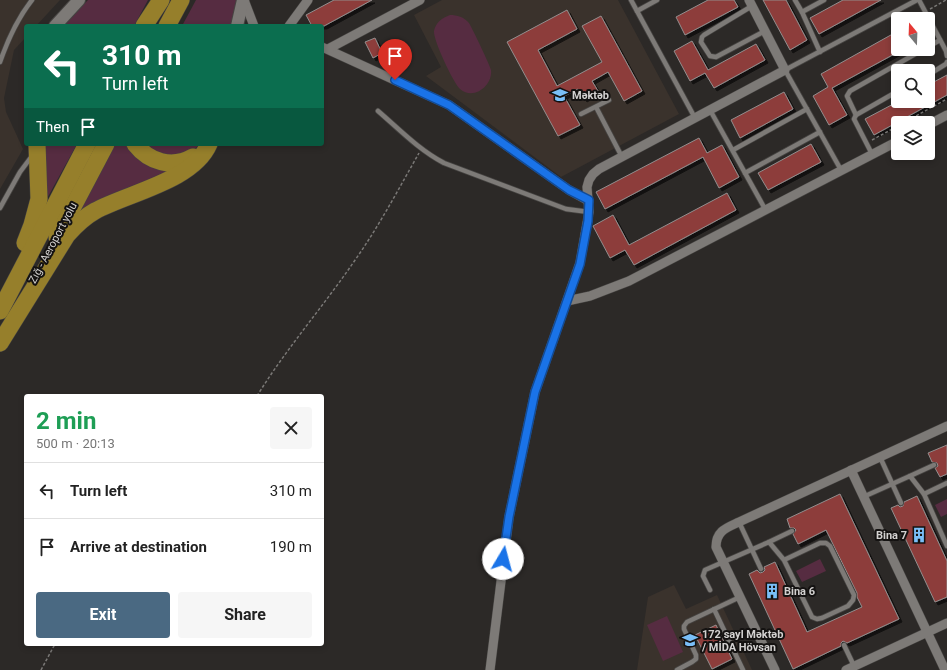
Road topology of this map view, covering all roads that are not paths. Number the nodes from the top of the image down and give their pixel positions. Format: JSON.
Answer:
{"nodes":[{"id":1,"x":32,"y":0,"type":"edge"},
{"id":2,"x":79,"y":0,"type":"edge"},
{"id":3,"x":161,"y":0,"type":"edge"},
{"id":4,"x":164,"y":0,"type":"edge"},
{"id":5,"x":182,"y":0,"type":"edge"},
{"id":6,"x":244,"y":0,"type":"edge"},
{"id":7,"x":308,"y":0,"type":"edge"},
{"id":8,"x":420,"y":0,"type":"edge"},
{"id":9,"x":631,"y":0,"type":"edge"},
{"id":10,"x":657,"y":0,"type":"edge"},
{"id":11,"x":795,"y":0,"type":"edge"},
{"id":12,"x":824,"y":0,"type":"edge"},
{"id":13,"x":918,"y":0,"type":"edge"},
{"id":14,"x":750,"y":3,"type":"edge"},
{"id":15,"x":637,"y":11,"type":"junction"},
{"id":16,"x":802,"y":12,"type":"junction"},
{"id":17,"x":57,"y":24,"type":"edge"},
{"id":18,"x":145,"y":24,"type":"edge"},
{"id":19,"x":151,"y":24,"type":"edge"},
{"id":20,"x":168,"y":24,"type":"edge"},
{"id":21,"x":172,"y":24,"type":"edge"},
{"id":22,"x":238,"y":24,"type":"edge"},
{"id":23,"x":253,"y":24,"type":"edge"},
{"id":24,"x":291,"y":24,"type":"edge"},
{"id":25,"x":765,"y":31,"type":"junction"},
{"id":26,"x":940,"y":40,"type":"junction"},
{"id":27,"x":935,"y":43,"type":"edge"},
{"id":28,"x":325,"y":48,"type":"edge"},
{"id":29,"x":820,"y":52,"type":"junction"},
{"id":30,"x":911,"y":56,"type":"edge"},
{"id":31,"x":947,"y":56,"type":"edge"},
{"id":32,"x":0,"y":62,"type":"edge"},
{"id":33,"x":947,"y":62,"type":"edge"},
{"id":34,"x":785,"y":70,"type":"junction"},
{"id":35,"x":935,"y":70,"type":"edge"},
{"id":36,"x":891,"y":95,"type":"edge"},
{"id":37,"x":610,"y":100,"type":"dead end"},
{"id":38,"x":596,"y":107,"type":"junction"},
{"id":39,"x":807,"y":109,"type":"junction"},
{"id":40,"x":710,"y":110,"type":"junction"},
{"id":41,"x":378,"y":111,"type":"dead end"},
{"id":42,"x":581,"y":114,"type":"dead end"},
{"id":43,"x":856,"y":115,"type":"junction"},
{"id":44,"x":947,"y":115,"type":"edge"},
{"id":45,"x":695,"y":118,"type":"junction"},
{"id":46,"x":935,"y":121,"type":"edge"},
{"id":47,"x":820,"y":132,"type":"junction"},
{"id":48,"x":891,"y":144,"type":"edge"},
{"id":49,"x":86,"y":146,"type":"edge"},
{"id":50,"x":105,"y":146,"type":"edge"},
{"id":51,"x":137,"y":146,"type":"edge"},
{"id":52,"x":203,"y":146,"type":"edge"},
{"id":53,"x":208,"y":146,"type":"edge"},
{"id":54,"x":37,"y":147,"type":"edge"},
{"id":55,"x":733,"y":150,"type":"junction"},
{"id":56,"x":872,"y":154,"type":"junction"},
{"id":57,"x":622,"y":157,"type":"junction"},
{"id":58,"x":841,"y":170,"type":"junction"},
{"id":59,"x":745,"y":173,"type":"junction"},
{"id":60,"x":589,"y":200,"type":"junction"},
{"id":61,"x":0,"y":208,"type":"edge"},
{"id":62,"x":765,"y":210,"type":"junction"},
{"id":63,"x":589,"y":212,"type":"junction"},
{"id":64,"x":567,"y":301,"type":"junction"},
{"id":65,"x":0,"y":304,"type":"edge"},
{"id":66,"x":0,"y":310,"type":"edge"},
{"id":67,"x":0,"y":343,"type":"edge"},
{"id":68,"x":947,"y":426,"type":"edge"},
{"id":69,"x":880,"y":457,"type":"junction"},
{"id":70,"x":934,"y":465,"type":"dead end"},
{"id":71,"x":851,"y":470,"type":"junction"},
{"id":72,"x":910,"y":476,"type":"junction"},
{"id":73,"x":892,"y":483,"type":"junction"},
{"id":74,"x":947,"y":483,"type":"edge"},
{"id":75,"x":924,"y":494,"type":"junction"},
{"id":76,"x":863,"y":497,"type":"junction"},
{"id":77,"x":902,"y":503,"type":"dead end"},
{"id":78,"x":739,"y":522,"type":"junction"},
{"id":79,"x":792,"y":531,"type":"dead end"},
{"id":80,"x":769,"y":542,"type":"junction"},
{"id":81,"x":947,"y":546,"type":"edge"},
{"id":82,"x":752,"y":549,"type":"junction"},
{"id":83,"x":784,"y":560,"type":"junction"},
{"id":84,"x":724,"y":562,"type":"junction"},
{"id":85,"x":761,"y":569,"type":"dead end"},
{"id":86,"x":710,"y":590,"type":"dead end"},
{"id":87,"x":740,"y":597,"type":"junction"},
{"id":88,"x":714,"y":609,"type":"junction"},
{"id":89,"x":829,"y":615,"type":"junction"},
{"id":90,"x":832,"y":621,"type":"dead end"},
{"id":91,"x":947,"y":623,"type":"edge"},
{"id":92,"x":927,"y":632,"type":"junction"},
{"id":93,"x":844,"y":645,"type":"dead end"},
{"id":94,"x":850,"y":668,"type":"edge"},
{"id":95,"x":490,"y":670,"type":"edge"},
{"id":96,"x":677,"y":670,"type":"edge"},
{"id":97,"x":744,"y":670,"type":"edge"},
{"id":98,"x":775,"y":670,"type":"edge"},
{"id":99,"x":945,"y":670,"type":"edge"}],
"edges":[{"from":1,"to":32,"type":"lane"},
{"from":2,"to":17,"type":"street"},
{"from":3,"to":18,"type":"highway"},
{"from":4,"to":19,"type":"highway"},
{"from":5,"to":20,"type":"highway"},
{"from":5,"to":21,"type":"highway"},
{"from":6,"to":22,"type":"street"},
{"from":6,"to":23,"type":"street"},
{"from":7,"to":24,"type":"street"},
{"from":8,"to":28,"type":"street"},
{"from":9,"to":15,"type":"lane"},
{"from":10,"to":15,"type":"lane"},
{"from":11,"to":16,"type":"lane"},
{"from":12,"to":16,"type":"lane"},
{"from":13,"to":26,"type":"lane"},
{"from":13,"to":29,"type":"lane"},
{"from":14,"to":25,"type":"street"},
{"from":14,"to":25,"type":"lane"},
{"from":15,"to":45,"type":"lane"},
{"from":16,"to":29,"type":"lane"},
{"from":25,"to":34,"type":"street"},
{"from":26,"to":27,"type":"lane"},
{"from":26,"to":31,"type":"lane"},
{"from":28,"to":60,"type":"street"},
{"from":29,"to":34,"type":"lane"},
{"from":30,"to":43,"type":"lane"},
{"from":33,"to":35,"type":"lane"},
{"from":34,"to":39,"type":"lane"},
{"from":34,"to":40,"type":"street"},
{"from":36,"to":43,"type":"lane"},
{"from":37,"to":38,"type":"lane"},
{"from":38,"to":42,"type":"lane"},
{"from":38,"to":57,"type":"lane"},
{"from":39,"to":47,"type":"lane"},
{"from":39,"to":55,"type":"lane"},
{"from":40,"to":45,"type":"street"},
{"from":40,"to":55,"type":"lane"},
{"from":41,"to":63,"type":"lane"},
{"from":43,"to":56,"type":"lane"},
{"from":44,"to":46,"type":"street"},
{"from":45,"to":57,"type":"street"},
{"from":47,"to":58,"type":"lane"},
{"from":47,"to":59,"type":"lane"},
{"from":48,"to":56,"type":"street"},
{"from":49,"to":66,"type":"highway","name":"Zığ - Aeroport yolu"},
{"from":50,"to":67,"type":"highway","name":"Zığ - Aeroport yolu"},
{"from":51,"to":52,"type":"highway"},
{"from":53,"to":67,"type":"highway"},
{"from":54,"to":61,"type":"lane"},
{"from":54,"to":65,"type":"highway"},
{"from":55,"to":59,"type":"lane"},
{"from":56,"to":58,"type":"street"},
{"from":57,"to":60,"type":"street"},
{"from":58,"to":62,"type":"street"},
{"from":59,"to":62,"type":"lane"},
{"from":60,"to":63,"type":"street"},
{"from":62,"to":64,"type":"street"},
{"from":63,"to":64,"type":"street"},
{"from":64,"to":95,"type":"street"},
{"from":68,"to":69,"type":"street"},
{"from":69,"to":71,"type":"street"},
{"from":69,"to":73,"type":"lane"},
{"from":70,"to":72,"type":"lane"},
{"from":71,"to":76,"type":"street"},
{"from":71,"to":78,"type":"street"},
{"from":72,"to":73,"type":"lane"},
{"from":72,"to":75,"type":"lane"},
{"from":73,"to":76,"type":"lane"},
{"from":73,"to":77,"type":"lane"},
{"from":74,"to":75,"type":"lane"},
{"from":75,"to":81,"type":"lane"},
{"from":76,"to":92,"type":"street"},
{"from":78,"to":82,"type":"lane"},
{"from":78,"to":84,"type":"street"},
{"from":79,"to":80,"type":"lane"},
{"from":80,"to":82,"type":"lane"},
{"from":80,"to":83,"type":"lane"},
{"from":82,"to":84,"type":"lane"},
{"from":82,"to":85,"type":"lane"},
{"from":83,"to":89,"type":"lane"},
{"from":83,"to":89,"type":"lane"},
{"from":84,"to":86,"type":"lane"},
{"from":84,"to":87,"type":"street"},
{"from":87,"to":88,"type":"lane"},
{"from":87,"to":98,"type":"street"},
{"from":88,"to":96,"type":"lane"},
{"from":88,"to":97,"type":"lane"},
{"from":89,"to":90,"type":"lane"},
{"from":91,"to":92,"type":"street"},
{"from":92,"to":94,"type":"street"},
{"from":92,"to":99,"type":"street"},
{"from":93,"to":94,"type":"lane"}]}
